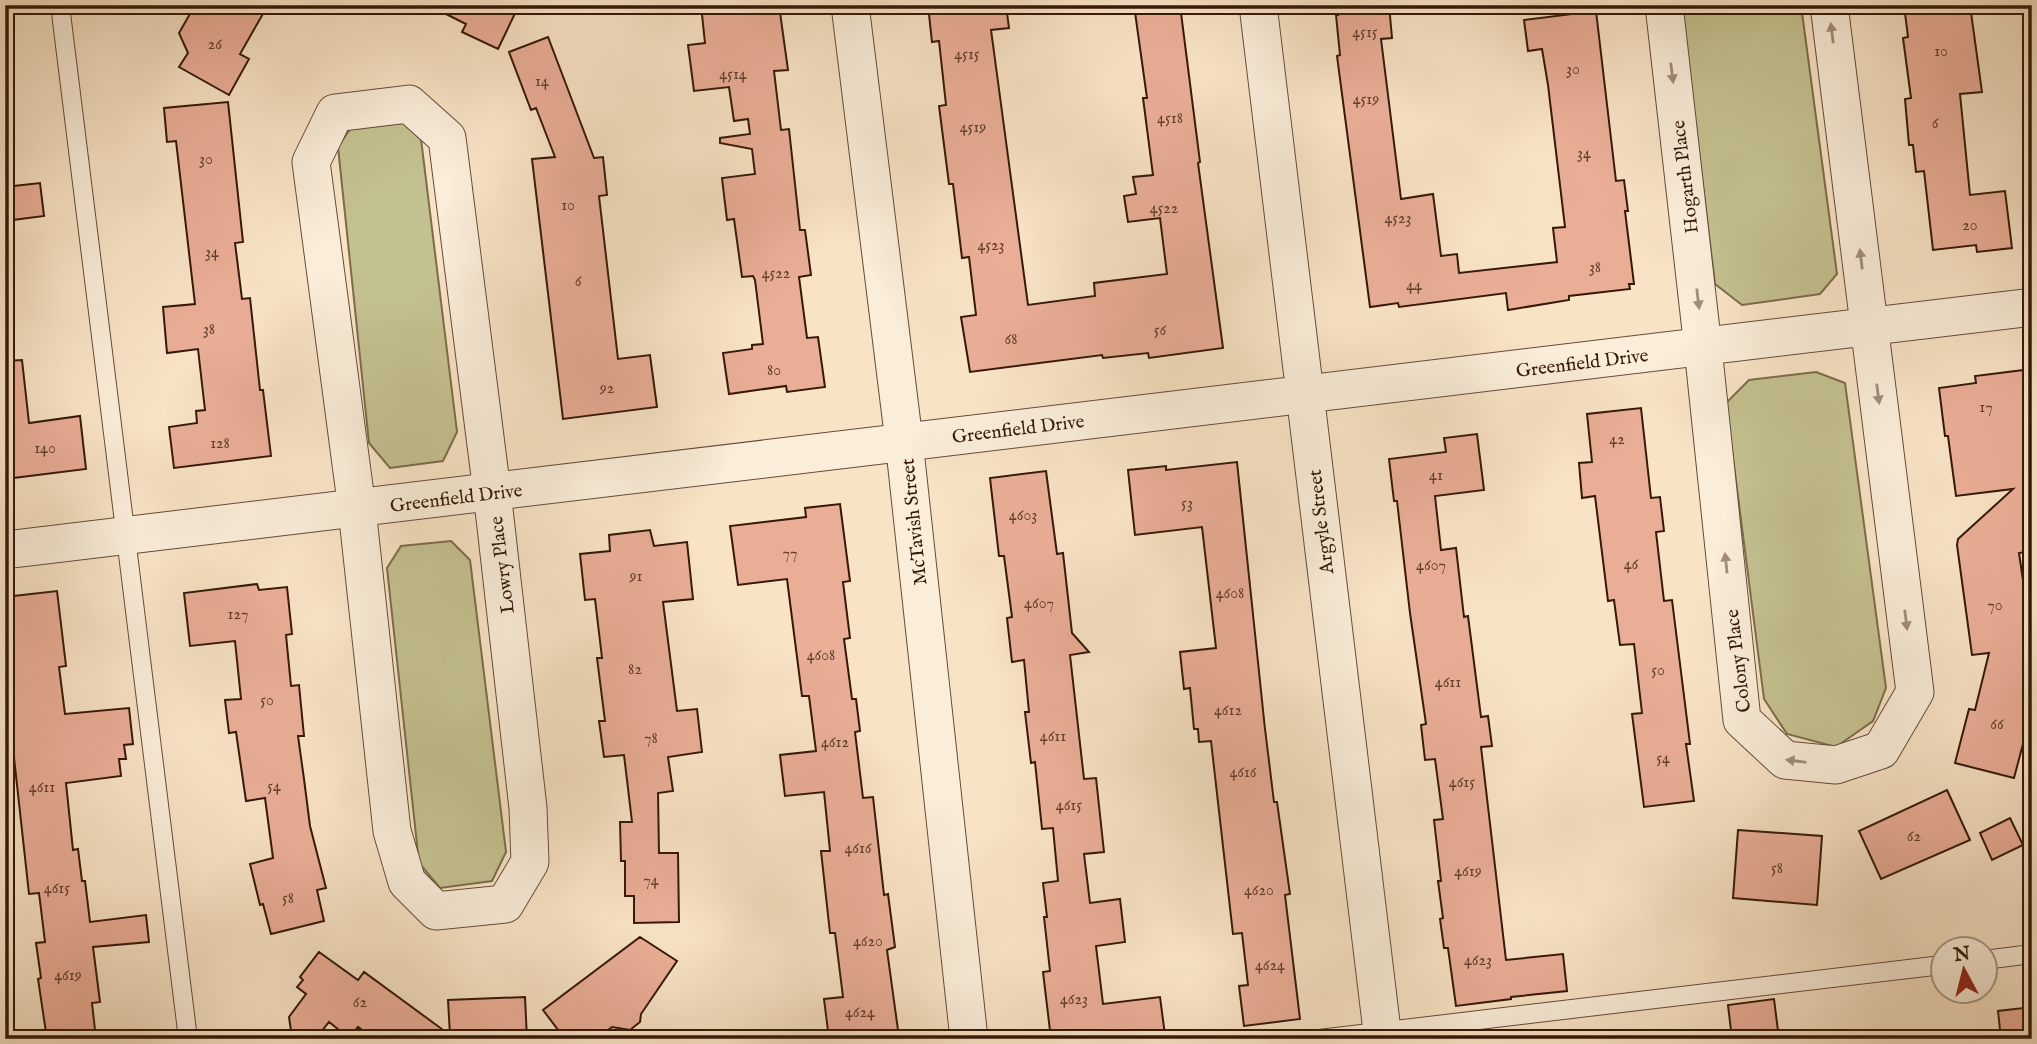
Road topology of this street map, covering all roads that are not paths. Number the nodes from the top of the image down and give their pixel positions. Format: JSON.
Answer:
{"nodes":[{"id":1,"x":60,"y":5,"type":"edge"},
{"id":2,"x":850,"y":5,"type":"edge"},
{"id":3,"x":1258,"y":5,"type":"edge"},
{"id":4,"x":1664,"y":5,"type":"edge"},
{"id":5,"x":1829,"y":5,"type":"edge"},
{"id":6,"x":2032,"y":307,"type":"edge"},
{"id":7,"x":1870,"y":327,"type":"junction"},
{"id":8,"x":1703,"y":348,"type":"junction"},
{"id":9,"x":1304,"y":394,"type":"junction"},
{"id":10,"x":904,"y":441,"type":"junction"},
{"id":11,"x":492,"y":492,"type":"junction"},
{"id":12,"x":358,"y":509,"type":"junction"},
{"id":13,"x":127,"y":537,"type":"junction"},
{"id":14,"x":5,"y":550,"type":"edge"},
{"id":15,"x":2032,"y":954,"type":"edge"},
{"id":16,"x":1998,"y":958,"type":"edge"},
{"id":17,"x":1928,"y":967,"type":"edge"},
{"id":18,"x":1382,"y":1035,"type":"edge"},
{"id":19,"x":188,"y":1039,"type":"edge"},
{"id":20,"x":969,"y":1039,"type":"edge"},
{"id":21,"x":1319,"y":1039,"type":"edge"}],
"edges":[{"from":1,"to":13,"type":"lane"},
{"from":2,"to":10,"type":"street","name":"McTavish Street"},
{"from":3,"to":9,"type":"street","name":"Argyle Street"},
{"from":4,"to":8,"type":"street","name":"Hogarth Place","one_way":true},
{"from":7,"to":5,"type":"street","one_way":true},
{"from":6,"to":7,"type":"street","name":"Greenfield Drive"},
{"from":7,"to":8,"type":"street","name":"Greenfield Drive"},
{"from":7,"to":8,"type":"street","name":"Colony Place","one_way":true},
{"from":8,"to":9,"type":"street","name":"Greenfield Drive"},
{"from":9,"to":10,"type":"street","name":"Greenfield Drive"},
{"from":9,"to":18,"type":"street","name":"Argyle Street"},
{"from":10,"to":11,"type":"street","name":"Greenfield Drive"},
{"from":10,"to":20,"type":"street","name":"McTavish Street"},
{"from":11,"to":12,"type":"street","name":"Greenfield Drive"},
{"from":11,"to":12,"type":"street","name":"Lowry Place"},
{"from":11,"to":12,"type":"street","name":"Lowry Place"},
{"from":12,"to":13,"type":"street","name":"Greenfield Drive"},
{"from":13,"to":14,"type":"street","name":"Greenfield Drive"},
{"from":13,"to":19,"type":"lane"},
{"from":15,"to":16,"type":"lane"},
{"from":17,"to":18,"type":"lane"},
{"from":18,"to":21,"type":"lane"}]}
